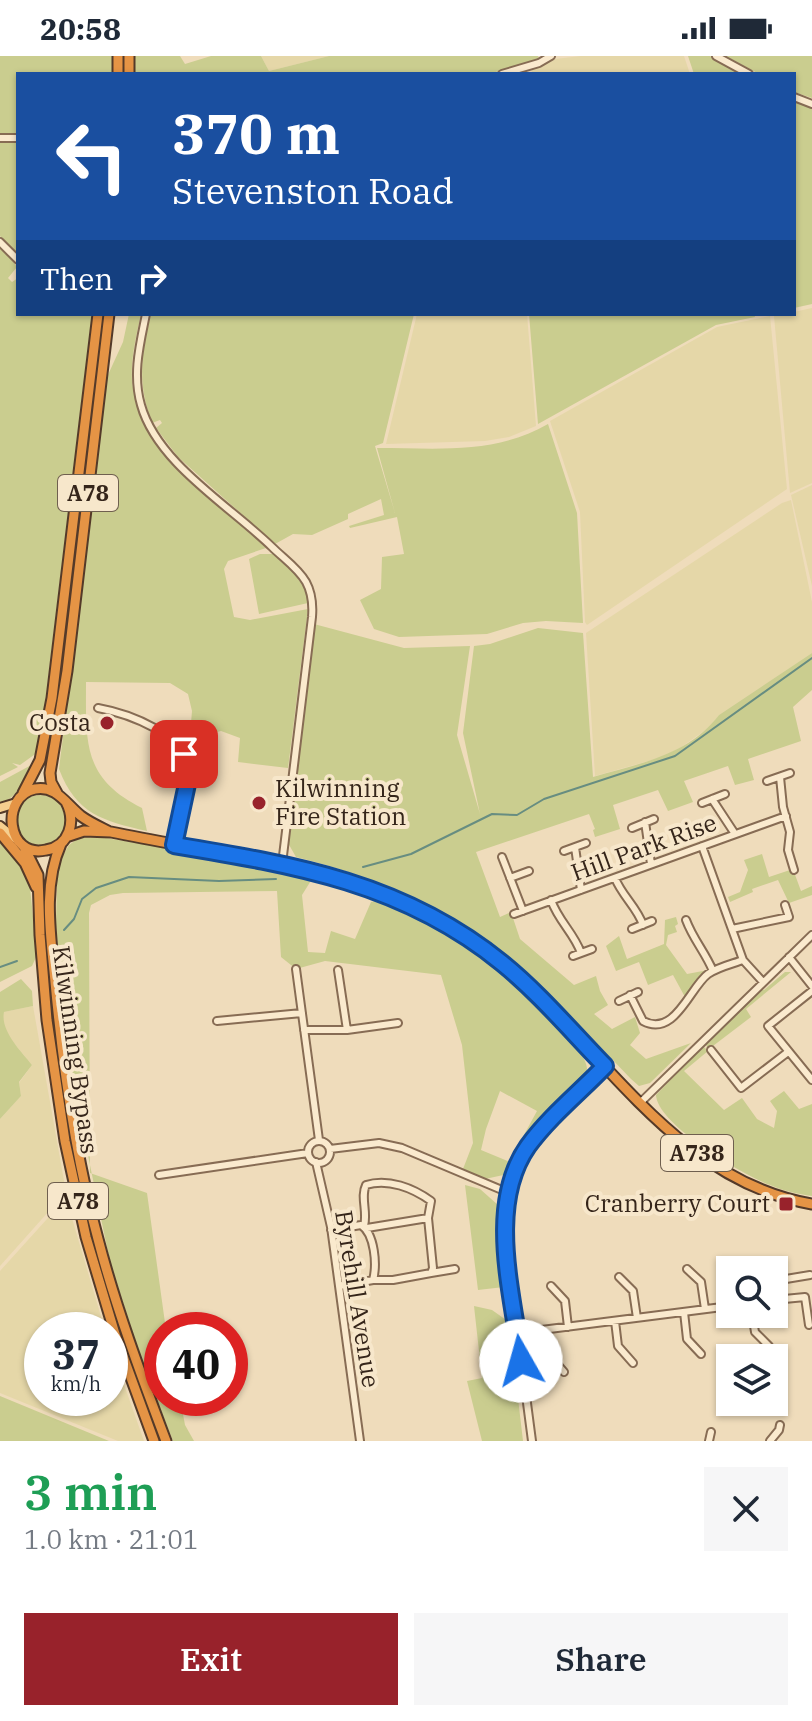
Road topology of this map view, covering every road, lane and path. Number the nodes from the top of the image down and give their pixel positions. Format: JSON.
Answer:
{"nodes":[{"id":1,"x":551,"y":56,"type":"edge"},
{"id":2,"x":716,"y":56,"type":"edge"},
{"id":3,"x":509,"y":72,"type":"edge"},
{"id":4,"x":745,"y":72,"type":"edge"},
{"id":5,"x":0,"y":242,"type":"edge"},
{"id":6,"x":16,"y":258,"type":"edge"},
{"id":7,"x":98,"y":316,"type":"edge"},
{"id":8,"x":109,"y":316,"type":"edge"},
{"id":9,"x":146,"y":316,"type":"edge"},
{"id":10,"x":98,"y":708,"type":"dead end"},
{"id":11,"x":790,"y":773,"type":"dead end"},
{"id":12,"x":780,"y":777,"type":"junction"},
{"id":13,"x":767,"y":781,"type":"dead end"},
{"id":14,"x":23,"y":793,"type":"junction"},
{"id":15,"x":57,"y":793,"type":"junction"},
{"id":16,"x":725,"y":794,"type":"dead end"},
{"id":17,"x":712,"y":799,"type":"junction"},
{"id":18,"x":66,"y":802,"type":"junction"},
{"id":19,"x":702,"y":803,"type":"dead end"},
{"id":20,"x":13,"y":804,"type":"junction"},
{"id":21,"x":0,"y":808,"type":"edge"},
{"id":22,"x":786,"y":816,"type":"junction"},
{"id":23,"x":654,"y":819,"type":"dead end"},
{"id":24,"x":645,"y":822,"type":"junction"},
{"id":25,"x":0,"y":826,"type":"edge"},
{"id":26,"x":632,"y":828,"type":"dead end"},
{"id":27,"x":111,"y":832,"type":"junction"},
{"id":28,"x":0,"y":833,"type":"edge"},
{"id":29,"x":735,"y":834,"type":"junction"},
{"id":30,"x":16,"y":839,"type":"junction"},
{"id":31,"x":64,"y":840,"type":"junction"},
{"id":32,"x":586,"y":843,"type":"dead end"},
{"id":33,"x":174,"y":845,"type":"junction"},
{"id":34,"x":702,"y":846,"type":"junction"},
{"id":35,"x":24,"y":847,"type":"junction"},
{"id":36,"x":575,"y":847,"type":"junction"},
{"id":37,"x":564,"y":851,"type":"dead end"},
{"id":38,"x":502,"y":857,"type":"dead end"},
{"id":39,"x":282,"y":864,"type":"junction"},
{"id":40,"x":651,"y":864,"type":"junction"},
{"id":41,"x":794,"y":870,"type":"dead end"},
{"id":42,"x":529,"y":871,"type":"dead end"},
{"id":43,"x":510,"y":878,"type":"junction"},
{"id":44,"x":615,"y":878,"type":"junction"},
{"id":45,"x":581,"y":890,"type":"junction"},
{"id":46,"x":39,"y":898,"type":"junction"},
{"id":47,"x":551,"y":900,"type":"junction"},
{"id":48,"x":785,"y":905,"type":"dead end"},
{"id":49,"x":523,"y":911,"type":"junction"},
{"id":50,"x":514,"y":914,"type":"dead end"},
{"id":51,"x":686,"y":920,"type":"dead end"},
{"id":52,"x":652,"y":921,"type":"dead end"},
{"id":53,"x":643,"y":925,"type":"junction"},
{"id":54,"x":632,"y":929,"type":"dead end"},
{"id":55,"x":732,"y":929,"type":"junction"},
{"id":56,"x":812,"y":935,"type":"edge"},
{"id":57,"x":592,"y":949,"type":"dead end"},
{"id":58,"x":789,"y":957,"type":"junction"},
{"id":59,"x":743,"y":960,"type":"junction"},
{"id":60,"x":296,"y":969,"type":"dead end"},
{"id":61,"x":338,"y":970,"type":"dead end"},
{"id":62,"x":713,"y":971,"type":"junction"},
{"id":63,"x":763,"y":982,"type":"junction"},
{"id":64,"x":812,"y":989,"type":"edge"},
{"id":65,"x":638,"y":992,"type":"dead end"},
{"id":66,"x":630,"y":995,"type":"junction"},
{"id":67,"x":619,"y":1001,"type":"dead end"},
{"id":68,"x":302,"y":1013,"type":"junction"},
{"id":69,"x":217,"y":1021,"type":"dead end"},
{"id":70,"x":398,"y":1023,"type":"dead end"},
{"id":71,"x":304,"y":1030,"type":"junction"},
{"id":72,"x":347,"y":1030,"type":"junction"},
{"id":73,"x":711,"y":1050,"type":"dead end"},
{"id":74,"x":788,"y":1052,"type":"junction"},
{"id":75,"x":605,"y":1066,"type":"junction"},
{"id":76,"x":812,"y":1080,"type":"edge"},
{"id":77,"x":641,"y":1102,"type":"junction"},
{"id":78,"x":319,"y":1140,"type":"junction"},
{"id":79,"x":330,"y":1149,"type":"junction"},
{"id":80,"x":308,"y":1153,"type":"junction"},
{"id":81,"x":316,"y":1162,"type":"junction"},
{"id":82,"x":159,"y":1175,"type":"dead end"},
{"id":83,"x":509,"y":1193,"type":"junction"},
{"id":84,"x":812,"y":1204,"type":"edge"},
{"id":85,"x":428,"y":1218,"type":"junction"},
{"id":86,"x":365,"y":1227,"type":"junction"},
{"id":87,"x":331,"y":1230,"type":"junction"},
{"id":88,"x":455,"y":1269,"type":"dead end"},
{"id":89,"x":687,"y":1269,"type":"dead end"},
{"id":90,"x":431,"y":1273,"type":"junction"},
{"id":91,"x":810,"y":1275,"type":"dead end"},
{"id":92,"x":619,"y":1277,"type":"dead end"},
{"id":93,"x":788,"y":1279,"type":"edge"},
{"id":94,"x":373,"y":1280,"type":"junction"},
{"id":95,"x":339,"y":1286,"type":"junction"},
{"id":96,"x":551,"y":1286,"type":"dead end"},
{"id":97,"x":788,"y":1299,"type":"edge"},
{"id":98,"x":716,"y":1308,"type":"edge"},
{"id":99,"x":705,"y":1309,"type":"junction"},
{"id":100,"x":684,"y":1312,"type":"junction"},
{"id":101,"x":637,"y":1318,"type":"junction"},
{"id":102,"x":615,"y":1321,"type":"junction"},
{"id":103,"x":809,"y":1325,"type":"dead end"},
{"id":104,"x":568,"y":1327,"type":"junction"},
{"id":105,"x":754,"y":1328,"type":"edge"},
{"id":106,"x":547,"y":1330,"type":"junction"},
{"id":107,"x":518,"y":1333,"type":"junction"},
{"id":108,"x":767,"y":1344,"type":"edge"},
{"id":109,"x":701,"y":1354,"type":"dead end"},
{"id":110,"x":633,"y":1363,"type":"dead end"},
{"id":111,"x":564,"y":1372,"type":"dead end"},
{"id":112,"x":780,"y":1425,"type":"dead end"},
{"id":113,"x":711,"y":1432,"type":"dead end"},
{"id":114,"x":154,"y":1441,"type":"edge"},
{"id":115,"x":166,"y":1441,"type":"edge"},
{"id":116,"x":360,"y":1441,"type":"edge"},
{"id":117,"x":532,"y":1441,"type":"edge"},
{"id":118,"x":709,"y":1441,"type":"edge"},
{"id":119,"x":770,"y":1441,"type":"edge"}],
"edges":[{"from":1,"to":3,"type":"street"},
{"from":2,"to":4,"type":"street"},
{"from":5,"to":6,"type":"street"},
{"from":7,"to":14,"type":"highway","number":"A78"},
{"from":8,"to":15,"type":"highway","number":"A78"},
{"from":9,"to":39,"type":"street"},
{"from":10,"to":33,"type":"street"},
{"from":11,"to":12,"type":"street"},
{"from":12,"to":13,"type":"street"},
{"from":12,"to":22,"type":"street"},
{"from":14,"to":15,"type":"highway"},
{"from":14,"to":20,"type":"highway","number":"A78"},
{"from":15,"to":18,"type":"highway"},
{"from":16,"to":17,"type":"street"},
{"from":17,"to":19,"type":"street"},
{"from":17,"to":29,"type":"street"},
{"from":18,"to":27,"type":"highway","number":"A738"},
{"from":18,"to":31,"type":"highway","number":"A78"},
{"from":20,"to":21,"type":"main road"},
{"from":20,"to":30,"type":"highway"},
{"from":22,"to":29,"type":"street","name":"Hill Park Rise"},
{"from":22,"to":41,"type":"street"},
{"from":23,"to":24,"type":"street"},
{"from":24,"to":26,"type":"street"},
{"from":24,"to":40,"type":"street"},
{"from":25,"to":30,"type":"main road"},
{"from":27,"to":31,"type":"highway","number":"A738"},
{"from":27,"to":33,"type":"highway","number":"A738"},
{"from":28,"to":46,"type":"highway"},
{"from":29,"to":34,"type":"street","name":"Hill Park Rise"},
{"from":30,"to":35,"type":"highway","number":"A78"},
{"from":31,"to":35,"type":"highway"},
{"from":31,"to":115,"type":"highway","name":"Kilwinning Bypass","number":"A78"},
{"from":32,"to":36,"type":"street"},
{"from":33,"to":39,"type":"highway","number":"A738"},
{"from":34,"to":40,"type":"street","name":"Hill Park Rise"},
{"from":34,"to":55,"type":"street"},
{"from":35,"to":46,"type":"highway","name":"Kilwinning Bypass","number":"A78"},
{"from":36,"to":37,"type":"street"},
{"from":36,"to":45,"type":"street"},
{"from":38,"to":43,"type":"street"},
{"from":39,"to":75,"type":"highway","number":"A738"},
{"from":40,"to":44,"type":"street","name":"Hill Park Rise"},
{"from":42,"to":43,"type":"street"},
{"from":43,"to":49,"type":"street"},
{"from":44,"to":45,"type":"street","name":"Hill Park Rise"},
{"from":44,"to":53,"type":"street"},
{"from":45,"to":47,"type":"street","name":"Hill Park Rise"},
{"from":46,"to":114,"type":"highway","name":"Kilwinning Bypass","number":"A78"},
{"from":47,"to":49,"type":"street","name":"Hill Park Rise"},
{"from":47,"to":57,"type":"street"},
{"from":48,"to":55,"type":"street"},
{"from":49,"to":50,"type":"street","name":"Hill Park Rise"},
{"from":51,"to":62,"type":"street"},
{"from":52,"to":53,"type":"street"},
{"from":53,"to":54,"type":"street"},
{"from":55,"to":59,"type":"street"},
{"from":56,"to":58,"type":"street"},
{"from":58,"to":63,"type":"street"},
{"from":58,"to":64,"type":"street"},
{"from":59,"to":62,"type":"street"},
{"from":59,"to":63,"type":"street"},
{"from":60,"to":68,"type":"street"},
{"from":61,"to":72,"type":"street"},
{"from":62,"to":66,"type":"street"},
{"from":63,"to":77,"type":"street"},
{"from":64,"to":74,"type":"street"},
{"from":65,"to":66,"type":"street"},
{"from":66,"to":67,"type":"street"},
{"from":68,"to":69,"type":"street"},
{"from":68,"to":71,"type":"street"},
{"from":70,"to":72,"type":"street"},
{"from":71,"to":72,"type":"street"},
{"from":71,"to":78,"type":"street"},
{"from":73,"to":74,"type":"street"},
{"from":74,"to":76,"type":"street"},
{"from":75,"to":77,"type":"highway","number":"A738"},
{"from":75,"to":83,"type":"street"},
{"from":77,"to":84,"type":"highway","number":"A738"},
{"from":78,"to":79,"type":"street"},
{"from":78,"to":80,"type":"street"},
{"from":79,"to":81,"type":"street"},
{"from":79,"to":83,"type":"street"},
{"from":80,"to":81,"type":"street"},
{"from":80,"to":82,"type":"street"},
{"from":81,"to":87,"type":"street","name":"Byrehill Avenue"},
{"from":83,"to":107,"type":"street"},
{"from":85,"to":86,"type":"street"},
{"from":85,"to":86,"type":"street"},
{"from":85,"to":90,"type":"street"},
{"from":86,"to":87,"type":"street"},
{"from":86,"to":94,"type":"street"},
{"from":87,"to":95,"type":"street","name":"Byrehill Avenue"},
{"from":88,"to":90,"type":"street"},
{"from":89,"to":99,"type":"street"},
{"from":90,"to":94,"type":"street"},
{"from":91,"to":93,"type":"street"},
{"from":92,"to":101,"type":"street"},
{"from":94,"to":95,"type":"street"},
{"from":95,"to":116,"type":"street","name":"Byrehill Avenue"},
{"from":96,"to":104,"type":"street"},
{"from":97,"to":103,"type":"street"},
{"from":98,"to":99,"type":"street"},
{"from":99,"to":100,"type":"street"},
{"from":100,"to":101,"type":"street"},
{"from":100,"to":109,"type":"street"},
{"from":101,"to":102,"type":"street"},
{"from":102,"to":104,"type":"street"},
{"from":102,"to":110,"type":"street"},
{"from":104,"to":106,"type":"street"},
{"from":105,"to":108,"type":"street"},
{"from":106,"to":107,"type":"street"},
{"from":106,"to":111,"type":"street"},
{"from":107,"to":117,"type":"street"},
{"from":112,"to":119,"type":"street"},
{"from":113,"to":118,"type":"street"}]}
